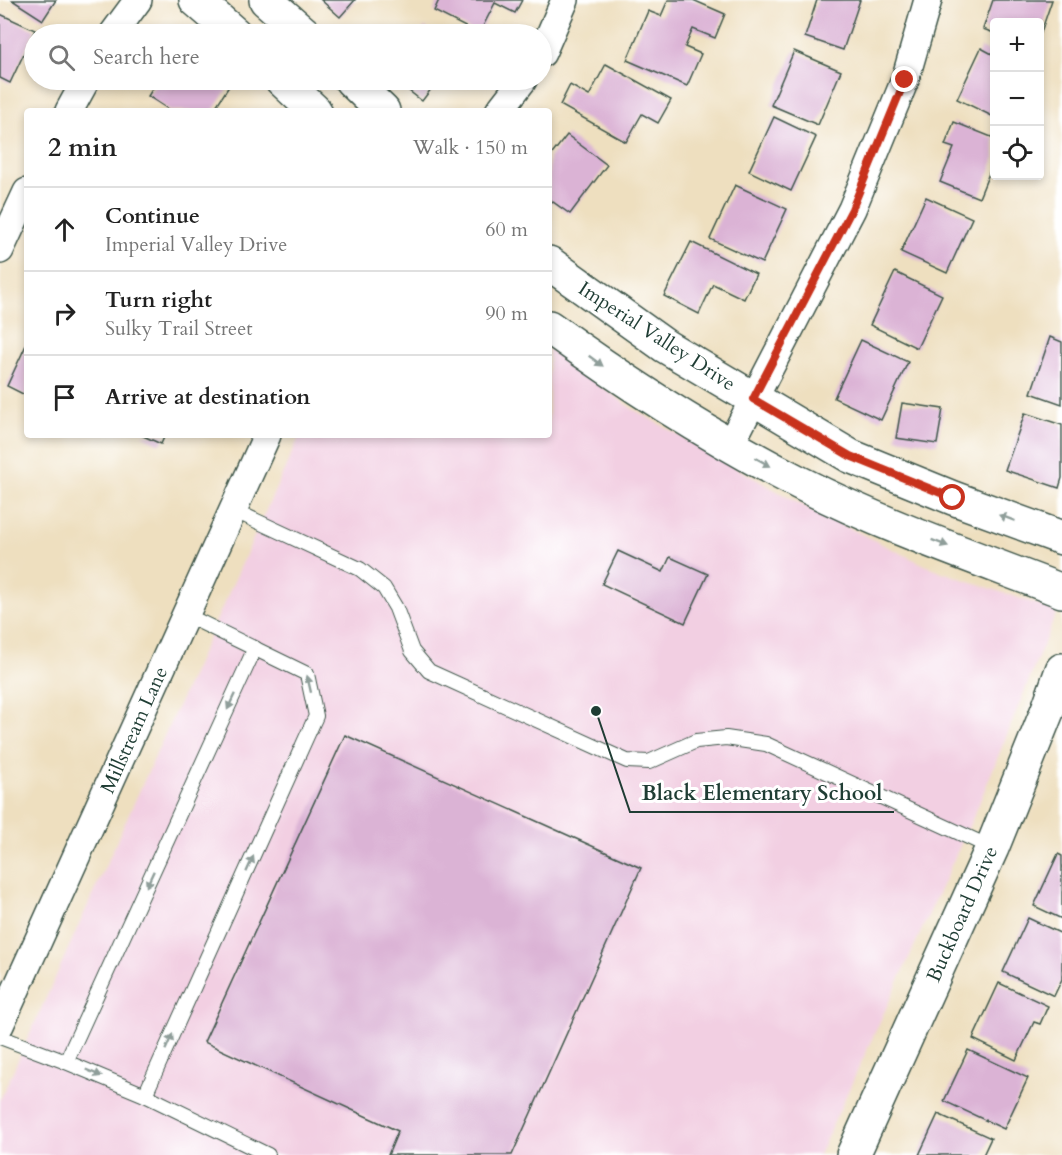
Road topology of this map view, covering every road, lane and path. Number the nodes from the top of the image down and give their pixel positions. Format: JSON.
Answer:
{"nodes":[{"id":1,"x":138,"y":0,"type":"edge"},
{"id":2,"x":196,"y":0,"type":"edge"},
{"id":3,"x":266,"y":0,"type":"edge"},
{"id":4,"x":565,"y":0,"type":"edge"},
{"id":5,"x":928,"y":0,"type":"edge"},
{"id":6,"x":121,"y":24,"type":"edge"},
{"id":7,"x":224,"y":24,"type":"edge"},
{"id":8,"x":294,"y":24,"type":"edge"},
{"id":9,"x":552,"y":30,"type":"edge"},
{"id":10,"x":81,"y":90,"type":"edge"},
{"id":11,"x":293,"y":90,"type":"edge"},
{"id":12,"x":361,"y":90,"type":"edge"},
{"id":13,"x":516,"y":90,"type":"edge"},
{"id":14,"x":71,"y":108,"type":"edge"},
{"id":15,"x":312,"y":108,"type":"edge"},
{"id":16,"x":380,"y":108,"type":"edge"},
{"id":17,"x":501,"y":108,"type":"edge"},
{"id":18,"x":24,"y":198,"type":"edge"},
{"id":19,"x":0,"y":250,"type":"edge"},
{"id":20,"x":552,"y":265,"type":"edge"},
{"id":21,"x":552,"y":329,"type":"edge"},
{"id":22,"x":753,"y":399,"type":"junction"},
{"id":23,"x":266,"y":438,"type":"edge"},
{"id":24,"x":730,"y":445,"type":"junction"},
{"id":25,"x":233,"y":510,"type":"junction"},
{"id":26,"x":1062,"y":538,"type":"edge"},
{"id":27,"x":1062,"y":591,"type":"edge"},
{"id":28,"x":186,"y":615,"type":"junction"},
{"id":29,"x":255,"y":648,"type":"junction"},
{"id":30,"x":1062,"y":670,"type":"edge"},
{"id":31,"x":992,"y":848,"type":"junction"},
{"id":32,"x":0,"y":1024,"type":"edge"},
{"id":33,"x":0,"y":1037,"type":"edge"},
{"id":34,"x":66,"y":1062,"type":"junction"},
{"id":35,"x":145,"y":1095,"type":"junction"},
{"id":36,"x":268,"y":1155,"type":"edge"},
{"id":37,"x":853,"y":1155,"type":"edge"}],
"edges":[{"from":1,"to":6,"type":"street"},
{"from":2,"to":7,"type":"street"},
{"from":3,"to":8,"type":"street"},
{"from":4,"to":9,"type":"street"},
{"from":5,"to":22,"type":"street"},
{"from":10,"to":14,"type":"street"},
{"from":11,"to":15,"type":"street"},
{"from":12,"to":16,"type":"street"},
{"from":13,"to":17,"type":"street"},
{"from":18,"to":19,"type":"street"},
{"from":20,"to":22,"type":"street","name":"Imperial Valley Drive"},
{"from":21,"to":24,"type":"street","one_way":true},
{"from":22,"to":24,"type":"street"},
{"from":26,"to":22,"type":"street","name":"Imperial Valley Drive","one_way":true},
{"from":23,"to":25,"type":"street","name":"Millstream Lane"},
{"from":24,"to":27,"type":"street","one_way":true},
{"from":25,"to":28,"type":"street","name":"Millstream Lane"},
{"from":25,"to":31,"type":"lane"},
{"from":28,"to":29,"type":"lane"},
{"from":28,"to":32,"type":"street","name":"Millstream Lane"},
{"from":29,"to":34,"type":"lane","one_way":true},
{"from":35,"to":29,"type":"lane","one_way":true},
{"from":30,"to":31,"type":"street","name":"Buckboard Drive"},
{"from":31,"to":37,"type":"street","name":"Buckboard Drive"},
{"from":33,"to":34,"type":"lane"},
{"from":34,"to":35,"type":"lane","one_way":true},
{"from":35,"to":36,"type":"lane"}]}
